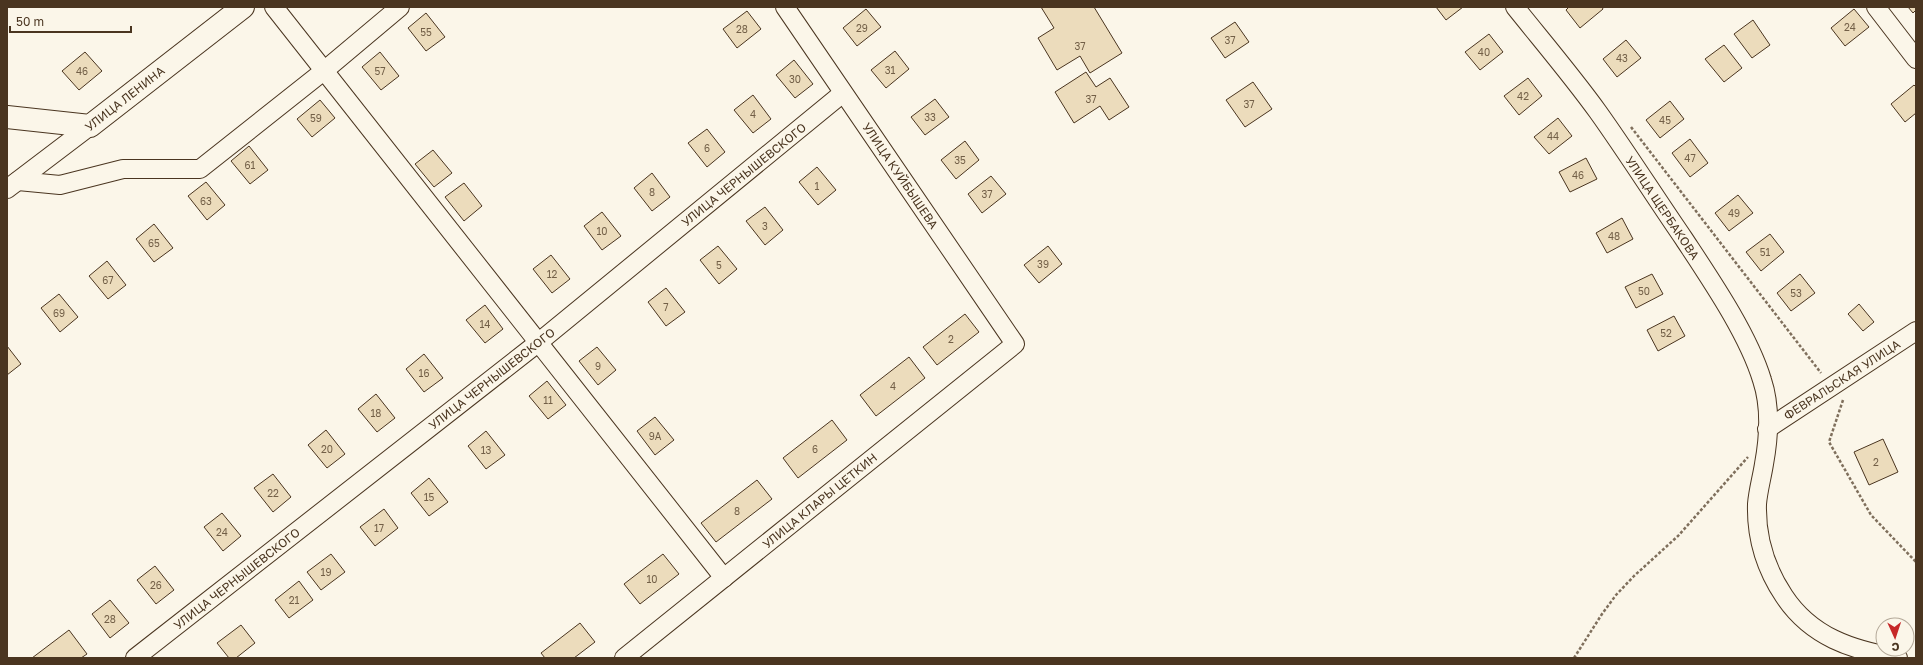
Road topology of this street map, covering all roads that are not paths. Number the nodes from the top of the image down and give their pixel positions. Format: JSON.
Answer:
{"nodes":[{"id":1,"x":243,"y":7,"type":"edge"},
{"id":2,"x":274,"y":7,"type":"edge"},
{"id":3,"x":400,"y":7,"type":"edge"},
{"id":4,"x":785,"y":7,"type":"edge"},
{"id":5,"x":1515,"y":7,"type":"edge"},
{"id":6,"x":1876,"y":7,"type":"edge"},
{"id":7,"x":1916,"y":59,"type":"edge"},
{"id":8,"x":325,"y":70,"type":"junction"},
{"id":9,"x":843,"y":93,"type":"junction"},
{"id":10,"x":7,"y":117,"type":"edge"},
{"id":11,"x":90,"y":126,"type":"junction"},
{"id":12,"x":12,"y":185,"type":"edge"},
{"id":13,"x":1916,"y":331,"type":"edge"},
{"id":14,"x":539,"y":342,"type":"junction"},
{"id":15,"x":1015,"y":344,"type":"joint"},
{"id":16,"x":1767,"y":435,"type":"junction"},
{"id":17,"x":724,"y":578,"type":"junction"},
{"id":18,"x":136,"y":658,"type":"edge"},
{"id":19,"x":624,"y":658,"type":"edge"},
{"id":20,"x":1898,"y":658,"type":"edge"}],
"edges":[{"from":1,"to":11,"type":"main road","name":"УЛИЦА ЛЕНИНА"},
{"from":2,"to":8,"type":"street"},
{"from":3,"to":8,"type":"street"},
{"from":4,"to":9,"type":"street","name":"УЛИЦА КУЙБЫШЕВА"},
{"from":5,"to":16,"type":"street","name":"УЛИЦА ЩЕРБАКОВА"},
{"from":6,"to":7,"type":"street"},
{"from":8,"to":12,"type":"street"},
{"from":8,"to":14,"type":"street"},
{"from":9,"to":14,"type":"street","name":"УЛИЦА ЧЕРНЫШЕВСКОГО"},
{"from":9,"to":15,"type":"street","name":"УЛИЦА КУЙБЫШЕВА"},
{"from":10,"to":11,"type":"main road"},
{"from":11,"to":12,"type":"street","name":"УЛИЦА ЛЕНИНА"},
{"from":13,"to":16,"type":"street","name":"ФЕВРАЛЬСКАЯ УЛИЦА"},
{"from":14,"to":17,"type":"street"},
{"from":14,"to":18,"type":"street","name":"УЛИЦА ЧЕРНЫШЕВСКОГО"},
{"from":15,"to":17,"type":"street","name":"УЛИЦА КЛАРЫ ЦЕТКИН"},
{"from":16,"to":20,"type":"street","name":"УЛИЦА ЩЕРБАКОВА"},
{"from":17,"to":19,"type":"street","name":"УЛИЦА КЛАРЫ ЦЕТКИН"}]}
